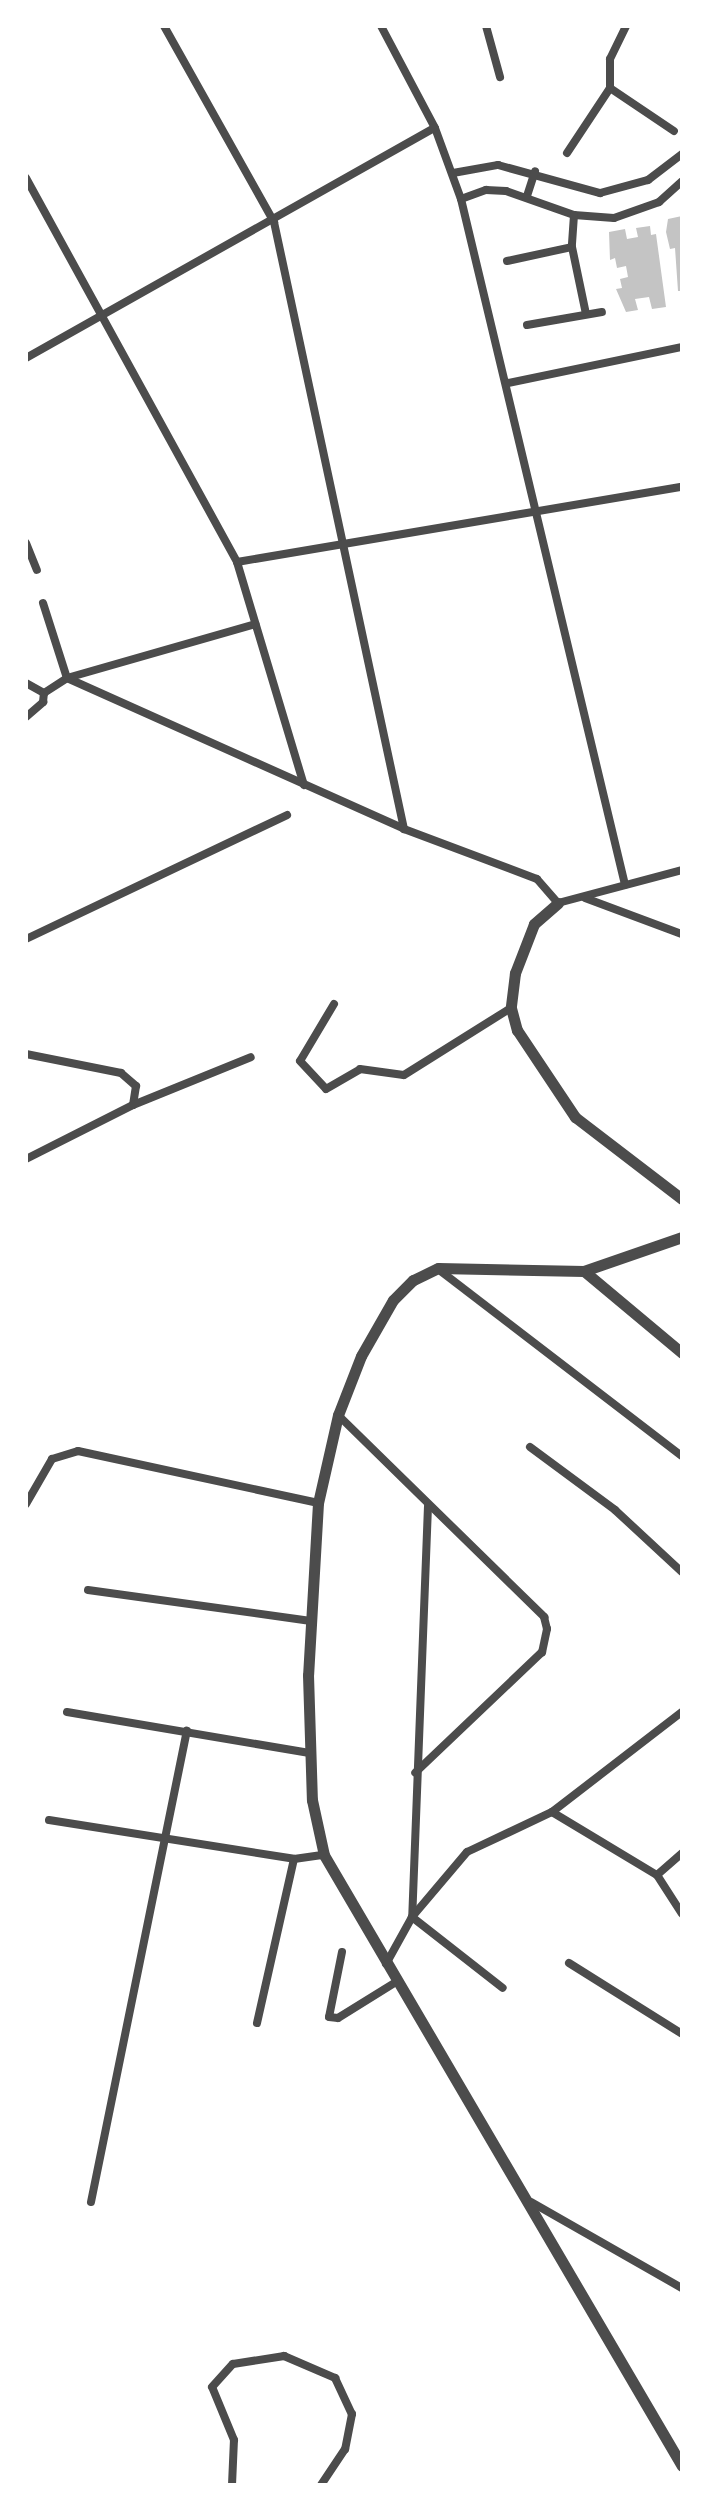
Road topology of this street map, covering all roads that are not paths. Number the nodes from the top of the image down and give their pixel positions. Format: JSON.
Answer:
{"nodes":[{"id":1,"x":164,"y":26,"type":"edge"},
{"id":2,"x":381,"y":26,"type":"edge"},
{"id":3,"x":486,"y":26,"type":"edge"},
{"id":4,"x":626,"y":26,"type":"edge"},
{"id":5,"x":500,"y":77,"type":"dead end"},
{"id":6,"x":610,"y":88,"type":"junction"},
{"id":7,"x":435,"y":128,"type":"junction"},
{"id":8,"x":674,"y":131,"type":"dead end"},
{"id":9,"x":567,"y":153,"type":"dead end"},
{"id":10,"x":682,"y":154,"type":"edge"},
{"id":11,"x":535,"y":171,"type":"junction"},
{"id":12,"x":453,"y":173,"type":"junction"},
{"id":13,"x":26,"y":178,"type":"edge"},
{"id":14,"x":682,"y":181,"type":"edge"},
{"id":15,"x":527,"y":196,"type":"junction"},
{"id":16,"x":461,"y":199,"type":"junction"},
{"id":17,"x":574,"y":215,"type":"junction"},
{"id":18,"x":274,"y":222,"type":"junction"},
{"id":19,"x":572,"y":247,"type":"junction"},
{"id":20,"x":507,"y":261,"type":"dead end"},
{"id":21,"x":602,"y":312,"type":"dead end"},
{"id":22,"x":586,"y":314,"type":"junction"},
{"id":23,"x":103,"y":315,"type":"junction"},
{"id":24,"x":527,"y":325,"type":"dead end"},
{"id":25,"x":682,"y":347,"type":"edge"},
{"id":26,"x":26,"y":358,"type":"edge"},
{"id":27,"x":508,"y":383,"type":"junction"},
{"id":28,"x":682,"y":487,"type":"edge"},
{"id":29,"x":536,"y":511,"type":"junction"},
{"id":30,"x":26,"y":543,"type":"edge"},
{"id":31,"x":345,"y":546,"type":"junction"},
{"id":32,"x":237,"y":562,"type":"junction"},
{"id":33,"x":37,"y":570,"type":"dead end"},
{"id":34,"x":43,"y":603,"type":"dead end"},
{"id":35,"x":255,"y":624,"type":"junction"},
{"id":36,"x":67,"y":678,"type":"junction"},
{"id":37,"x":26,"y":683,"type":"edge"},
{"id":38,"x":44,"y":693,"type":"junction"},
{"id":39,"x":26,"y":717,"type":"edge"},
{"id":40,"x":304,"y":785,"type":"junction"},
{"id":41,"x":287,"y":815,"type":"dead end"},
{"id":42,"x":404,"y":829,"type":"junction"},
{"id":43,"x":682,"y":870,"type":"edge"},
{"id":44,"x":625,"y":885,"type":"junction"},
{"id":45,"x":585,"y":897,"type":"junction"},
{"id":46,"x":558,"y":903,"type":"junction"},
{"id":47,"x":682,"y":934,"type":"edge"},
{"id":48,"x":26,"y":939,"type":"edge"},
{"id":49,"x":334,"y":1004,"type":"dead end"},
{"id":50,"x":511,"y":1008,"type":"junction"},
{"id":51,"x":26,"y":1054,"type":"edge"},
{"id":52,"x":251,"y":1057,"type":"dead end"},
{"id":53,"x":133,"y":1105,"type":"junction"},
{"id":54,"x":26,"y":1159,"type":"edge"},
{"id":55,"x":682,"y":1199,"type":"edge"},
{"id":56,"x":682,"y":1237,"type":"edge"},
{"id":57,"x":438,"y":1268,"type":"junction"},
{"id":58,"x":584,"y":1271,"type":"junction"},
{"id":59,"x":682,"y":1353,"type":"edge"},
{"id":60,"x":338,"y":1415,"type":"junction"},
{"id":61,"x":530,"y":1447,"type":"dead end"},
{"id":62,"x":682,"y":1456,"type":"edge"},
{"id":63,"x":318,"y":1503,"type":"junction"},
{"id":64,"x":26,"y":1504,"type":"edge"},
{"id":65,"x":428,"y":1506,"type":"junction"},
{"id":66,"x":682,"y":1572,"type":"edge"},
{"id":67,"x":88,"y":1590,"type":"dead end"},
{"id":68,"x":311,"y":1621,"type":"junction"},
{"id":69,"x":67,"y":1712,"type":"dead end"},
{"id":70,"x":682,"y":1712,"type":"edge"},
{"id":71,"x":187,"y":1731,"type":"junction"},
{"id":72,"x":310,"y":1753,"type":"junction"},
{"id":73,"x":415,"y":1773,"type":"junction"},
{"id":74,"x":552,"y":1812,"type":"junction"},
{"id":75,"x":49,"y":1820,"type":"dead end"},
{"id":76,"x":167,"y":1839,"type":"junction"},
{"id":77,"x":682,"y":1853,"type":"edge"},
{"id":78,"x":324,"y":1855,"type":"junction"},
{"id":79,"x":294,"y":1859,"type":"junction"},
{"id":80,"x":657,"y":1875,"type":"junction"},
{"id":81,"x":682,"y":1914,"type":"edge"},
{"id":82,"x":412,"y":1917,"type":"junction"},
{"id":83,"x":342,"y":1952,"type":"dead end"},
{"id":84,"x":569,"y":1963,"type":"dead end"},
{"id":85,"x":386,"y":1965,"type":"junction"},
{"id":86,"x":396,"y":1982,"type":"junction"},
{"id":87,"x":503,"y":1988,"type":"dead end"},
{"id":88,"x":257,"y":2023,"type":"dead end"},
{"id":89,"x":682,"y":2034,"type":"edge"},
{"id":90,"x":91,"y":2202,"type":"dead end"},
{"id":91,"x":531,"y":2202,"type":"junction"},
{"id":92,"x":682,"y":2288,"type":"edge"},
{"id":93,"x":681,"y":2461,"type":"edge"},
{"id":94,"x":232,"y":2485,"type":"edge"},
{"id":95,"x":321,"y":2485,"type":"edge"}],
"edges":[{"from":1,"to":18,"type":"street"},
{"from":2,"to":7,"type":"street"},
{"from":3,"to":5,"type":"street"},
{"from":4,"to":6,"type":"street"},
{"from":6,"to":8,"type":"street"},
{"from":6,"to":9,"type":"street"},
{"from":7,"to":12,"type":"street"},
{"from":7,"to":18,"type":"street"},
{"from":10,"to":11,"type":"street"},
{"from":11,"to":12,"type":"street"},
{"from":11,"to":15,"type":"street"},
{"from":12,"to":16,"type":"street"},
{"from":13,"to":23,"type":"street"},
{"from":14,"to":17,"type":"street"},
{"from":15,"to":16,"type":"street"},
{"from":15,"to":17,"type":"street"},
{"from":16,"to":27,"type":"street"},
{"from":17,"to":19,"type":"street"},
{"from":18,"to":23,"type":"street"},
{"from":18,"to":31,"type":"street"},
{"from":19,"to":20,"type":"street"},
{"from":19,"to":22,"type":"street"},
{"from":21,"to":22,"type":"street"},
{"from":22,"to":24,"type":"street"},
{"from":23,"to":26,"type":"street"},
{"from":23,"to":32,"type":"street"},
{"from":25,"to":27,"type":"street"},
{"from":27,"to":29,"type":"street"},
{"from":28,"to":29,"type":"street"},
{"from":29,"to":31,"type":"street"},
{"from":29,"to":44,"type":"street"},
{"from":30,"to":33,"type":"street"},
{"from":31,"to":32,"type":"street"},
{"from":31,"to":42,"type":"street"},
{"from":32,"to":35,"type":"street"},
{"from":34,"to":36,"type":"street"},
{"from":35,"to":36,"type":"street"},
{"from":35,"to":40,"type":"street"},
{"from":36,"to":38,"type":"street"},
{"from":36,"to":40,"type":"street"},
{"from":37,"to":38,"type":"street"},
{"from":38,"to":39,"type":"street"},
{"from":40,"to":42,"type":"street"},
{"from":41,"to":48,"type":"street"},
{"from":42,"to":46,"type":"street"},
{"from":43,"to":44,"type":"street"},
{"from":44,"to":45,"type":"street"},
{"from":45,"to":46,"type":"street"},
{"from":45,"to":47,"type":"street"},
{"from":46,"to":50,"type":"street"},
{"from":49,"to":50,"type":"street"},
{"from":50,"to":55,"type":"street"},
{"from":51,"to":53,"type":"street"},
{"from":52,"to":53,"type":"street"},
{"from":53,"to":54,"type":"street"},
{"from":56,"to":58,"type":"street"},
{"from":57,"to":58,"type":"street"},
{"from":57,"to":60,"type":"street"},
{"from":57,"to":62,"type":"street"},
{"from":58,"to":59,"type":"street"},
{"from":60,"to":63,"type":"street"},
{"from":60,"to":65,"type":"street"},
{"from":61,"to":66,"type":"street"},
{"from":63,"to":64,"type":"street"},
{"from":63,"to":68,"type":"street"},
{"from":65,"to":73,"type":"street"},
{"from":65,"to":73,"type":"street"},
{"from":67,"to":68,"type":"street"},
{"from":68,"to":72,"type":"street"},
{"from":69,"to":71,"type":"street"},
{"from":70,"to":74,"type":"street"},
{"from":71,"to":72,"type":"street"},
{"from":71,"to":76,"type":"street"},
{"from":72,"to":78,"type":"street"},
{"from":73,"to":82,"type":"street"},
{"from":74,"to":80,"type":"street"},
{"from":74,"to":82,"type":"street"},
{"from":75,"to":76,"type":"street"},
{"from":76,"to":79,"type":"street"},
{"from":76,"to":90,"type":"street"},
{"from":77,"to":80,"type":"street"},
{"from":78,"to":79,"type":"street"},
{"from":78,"to":85,"type":"street"},
{"from":79,"to":88,"type":"street"},
{"from":80,"to":81,"type":"street"},
{"from":82,"to":85,"type":"street"},
{"from":82,"to":87,"type":"street"},
{"from":83,"to":86,"type":"street"},
{"from":84,"to":89,"type":"street"},
{"from":85,"to":86,"type":"street"},
{"from":86,"to":91,"type":"street"},
{"from":91,"to":92,"type":"street"},
{"from":91,"to":93,"type":"street"},
{"from":94,"to":95,"type":"street"}]}
